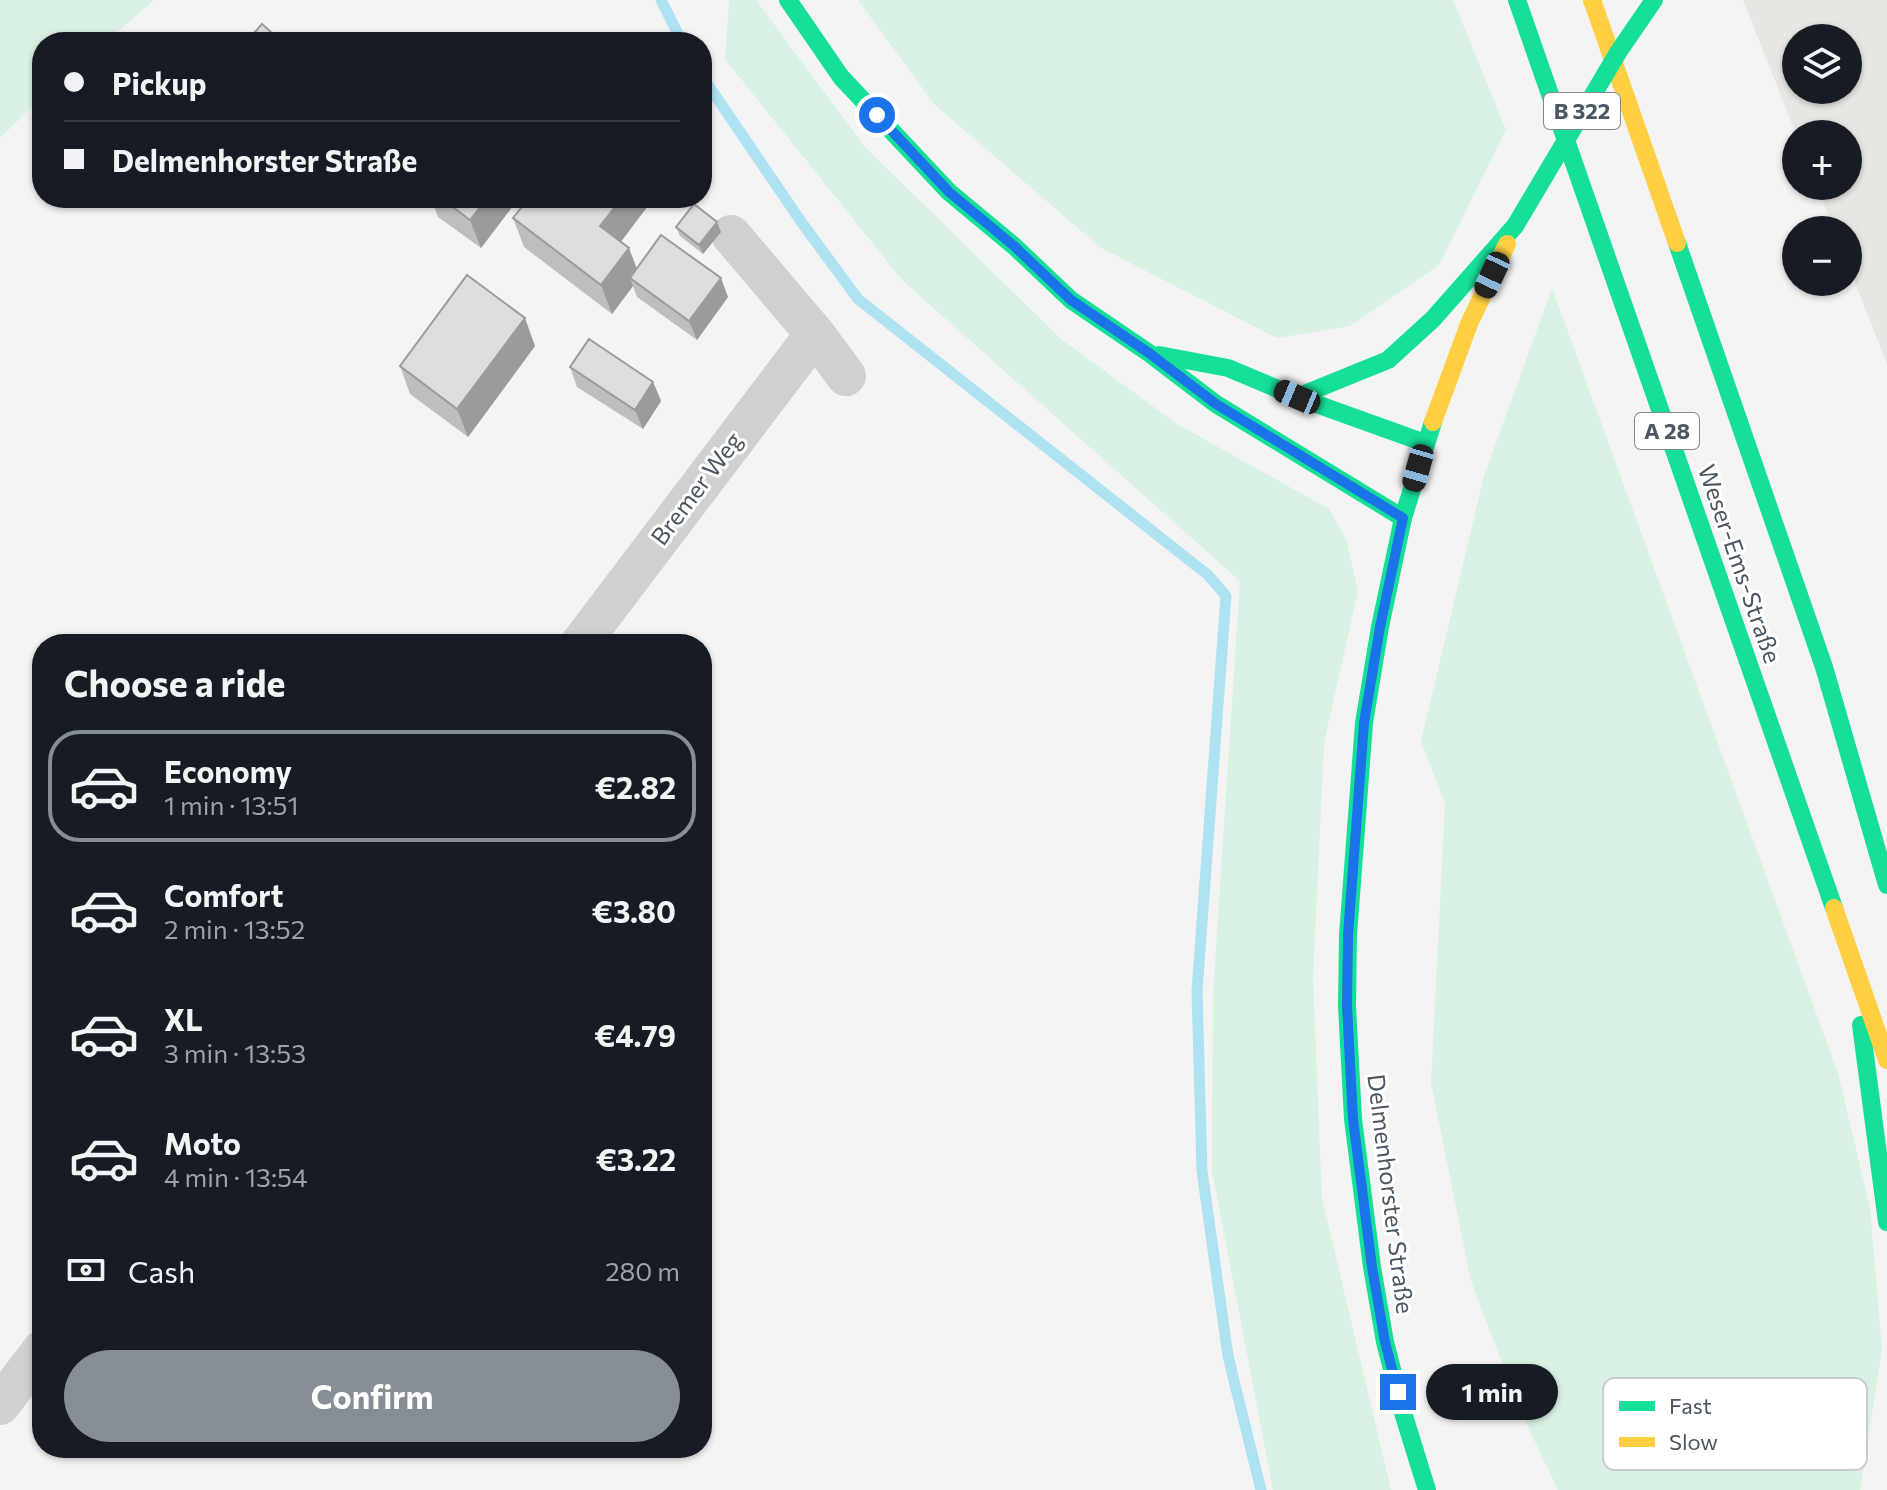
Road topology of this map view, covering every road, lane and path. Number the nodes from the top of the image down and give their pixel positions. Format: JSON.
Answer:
{"nodes":[{"id":1,"x":788,"y":0,"type":"edge"},
{"id":2,"x":1517,"y":0,"type":"edge"},
{"id":3,"x":1592,"y":0,"type":"edge"},
{"id":4,"x":1654,"y":0,"type":"edge"},
{"id":5,"x":1515,"y":226,"type":"junction"},
{"id":6,"x":731,"y":235,"type":"dead end"},
{"id":7,"x":815,"y":334,"type":"junction"},
{"id":8,"x":1149,"y":353,"type":"junction"},
{"id":9,"x":846,"y":376,"type":"dead end"},
{"id":10,"x":1297,"y":397,"type":"junction"},
{"id":11,"x":1425,"y":443,"type":"junction"},
{"id":12,"x":1403,"y":518,"type":"junction"},
{"id":13,"x":588,"y":634,"type":"edge"},
{"id":14,"x":1824,"y":667,"type":"junction"},
{"id":15,"x":1864,"y":737,"type":"dead end"},
{"id":16,"x":1887,"y":885,"type":"edge"},
{"id":17,"x":1853,"y":963,"type":"junction"},
{"id":18,"x":1887,"y":1060,"type":"edge"},
{"id":19,"x":1887,"y":1222,"type":"edge"},
{"id":20,"x":32,"y":1363,"type":"edge"},
{"id":21,"x":0,"y":1405,"type":"edge"},
{"id":22,"x":1427,"y":1490,"type":"edge"}],
"edges":[{"from":1,"to":8,"type":"main road"},
{"from":2,"to":17,"type":"main road","name":"Weser-Ems-Straße","number":"A 28"},
{"from":3,"to":14,"type":"main road","name":"Weser-Ems-Straße","number":"A 28"},
{"from":4,"to":5,"type":"main road","number":"B 322","bridge":true},
{"from":5,"to":10,"type":"main road"},
{"from":5,"to":11,"type":"main road","number":"B 322"},
{"from":6,"to":7,"type":"street"},
{"from":7,"to":9,"type":"street"},
{"from":7,"to":13,"type":"street","name":"Bremer Weg"},
{"from":8,"to":10,"type":"main road"},
{"from":8,"to":12,"type":"main road"},
{"from":10,"to":11,"type":"main road"},
{"from":11,"to":12,"type":"main road","number":"B 322"},
{"from":12,"to":22,"type":"main road","name":"Delmenhorster Straße","number":"B 322"},
{"from":14,"to":15,"type":"main road"},
{"from":14,"to":16,"type":"main road"},
{"from":17,"to":18,"type":"main road"},
{"from":17,"to":19,"type":"main road"},
{"from":20,"to":21,"type":"street"}]}
